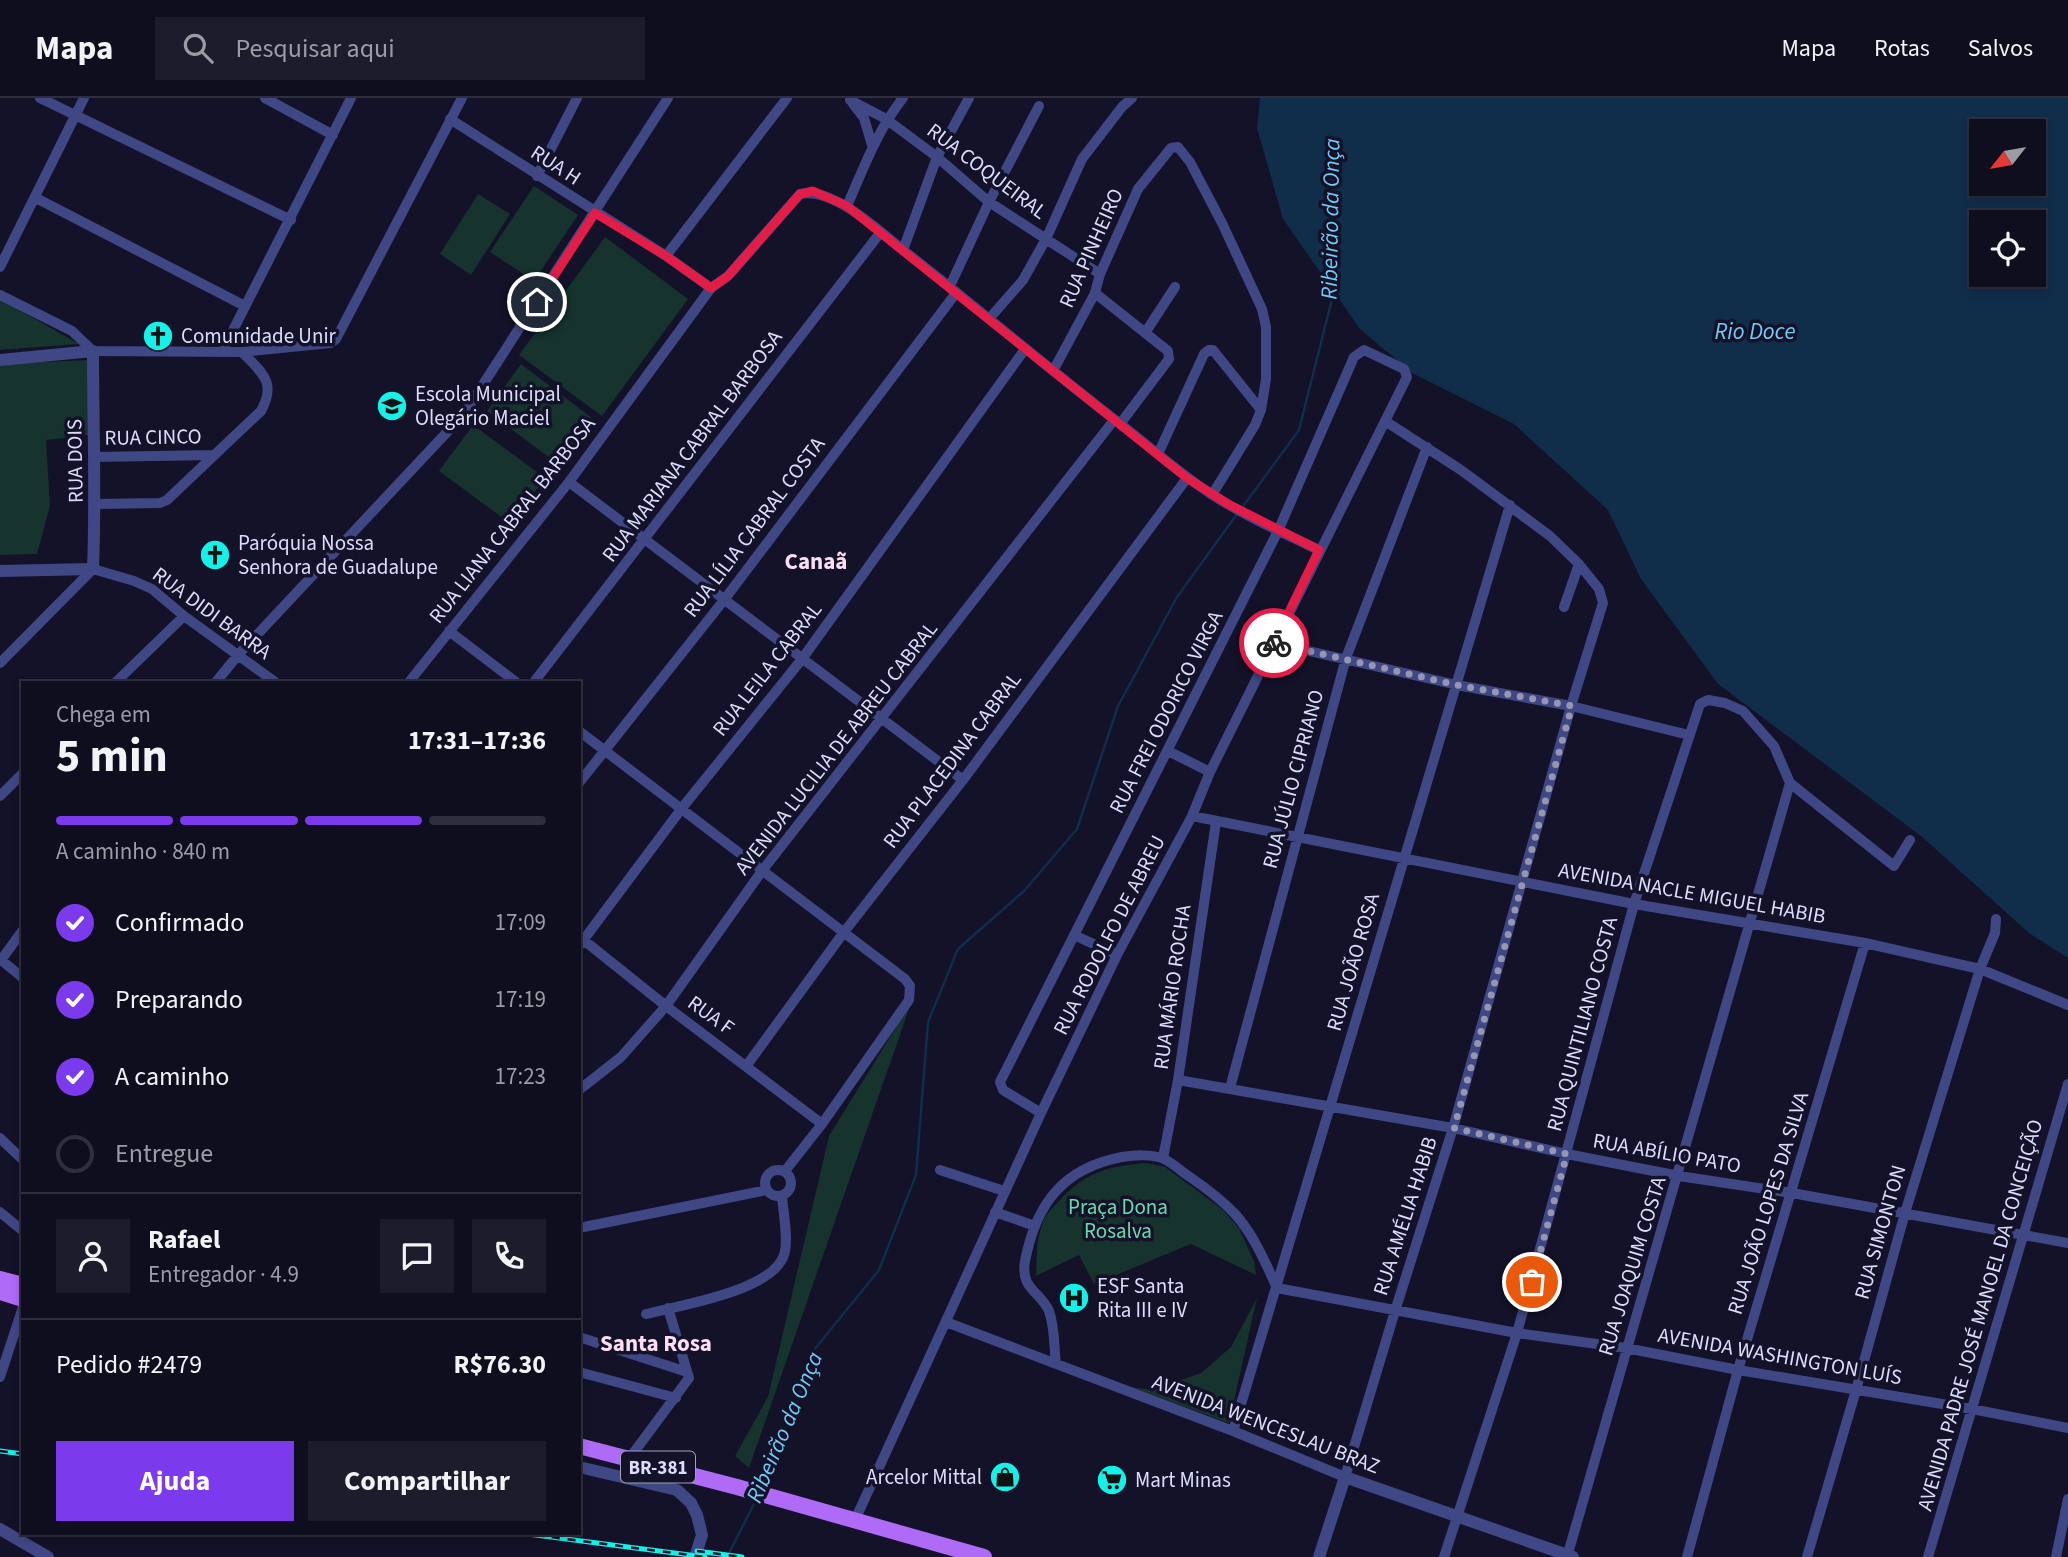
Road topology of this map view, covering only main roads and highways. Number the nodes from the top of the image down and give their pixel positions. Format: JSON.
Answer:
{"nodes":[{"id":1,"x":0,"y":1279,"type":"edge"},
{"id":2,"x":21,"y":1284,"type":"edge"},
{"id":3,"x":0,"y":1293,"type":"edge"},
{"id":4,"x":21,"y":1298,"type":"edge"},
{"id":5,"x":581,"y":1447,"type":"edge"},
{"id":6,"x":984,"y":1557,"type":"edge"}],
"edges":[{"from":1,"to":2,"type":"main road"},
{"from":3,"to":4,"type":"main road"},
{"from":5,"to":6,"type":"main road","number":"BR-381"}]}
